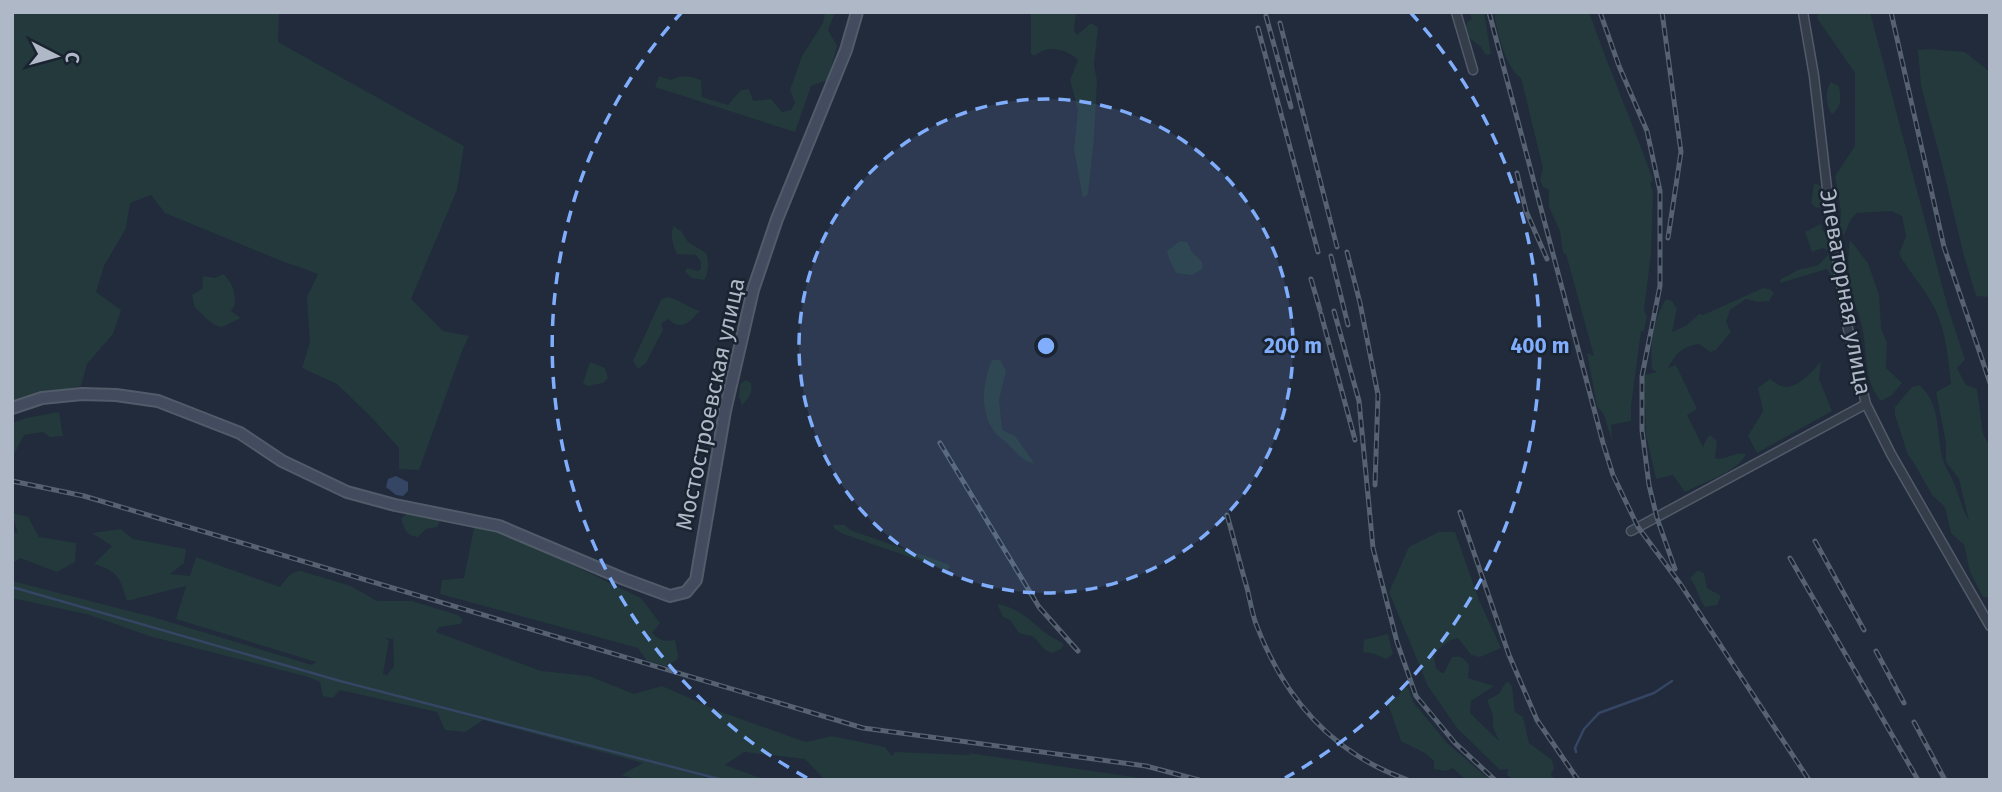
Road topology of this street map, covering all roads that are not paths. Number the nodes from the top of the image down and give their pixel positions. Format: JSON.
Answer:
{"nodes":[{"id":1,"x":858,"y":12,"type":"edge"},
{"id":2,"x":1456,"y":12,"type":"edge"},
{"id":3,"x":1803,"y":12,"type":"edge"},
{"id":4,"x":1473,"y":70,"type":"dead end"},
{"id":5,"x":1866,"y":404,"type":"junction"},
{"id":6,"x":12,"y":408,"type":"edge"},
{"id":7,"x":1631,"y":531,"type":"dead end"},
{"id":8,"x":1990,"y":626,"type":"edge"}],
"edges":[{"from":1,"to":6,"type":"main road","name":"Мостостроевская улица"},
{"from":2,"to":4,"type":"street"},
{"from":3,"to":5,"type":"street","name":"Элеваторная улица"},
{"from":5,"to":7,"type":"street"},
{"from":5,"to":8,"type":"street","name":"Элеваторная улица"}]}
